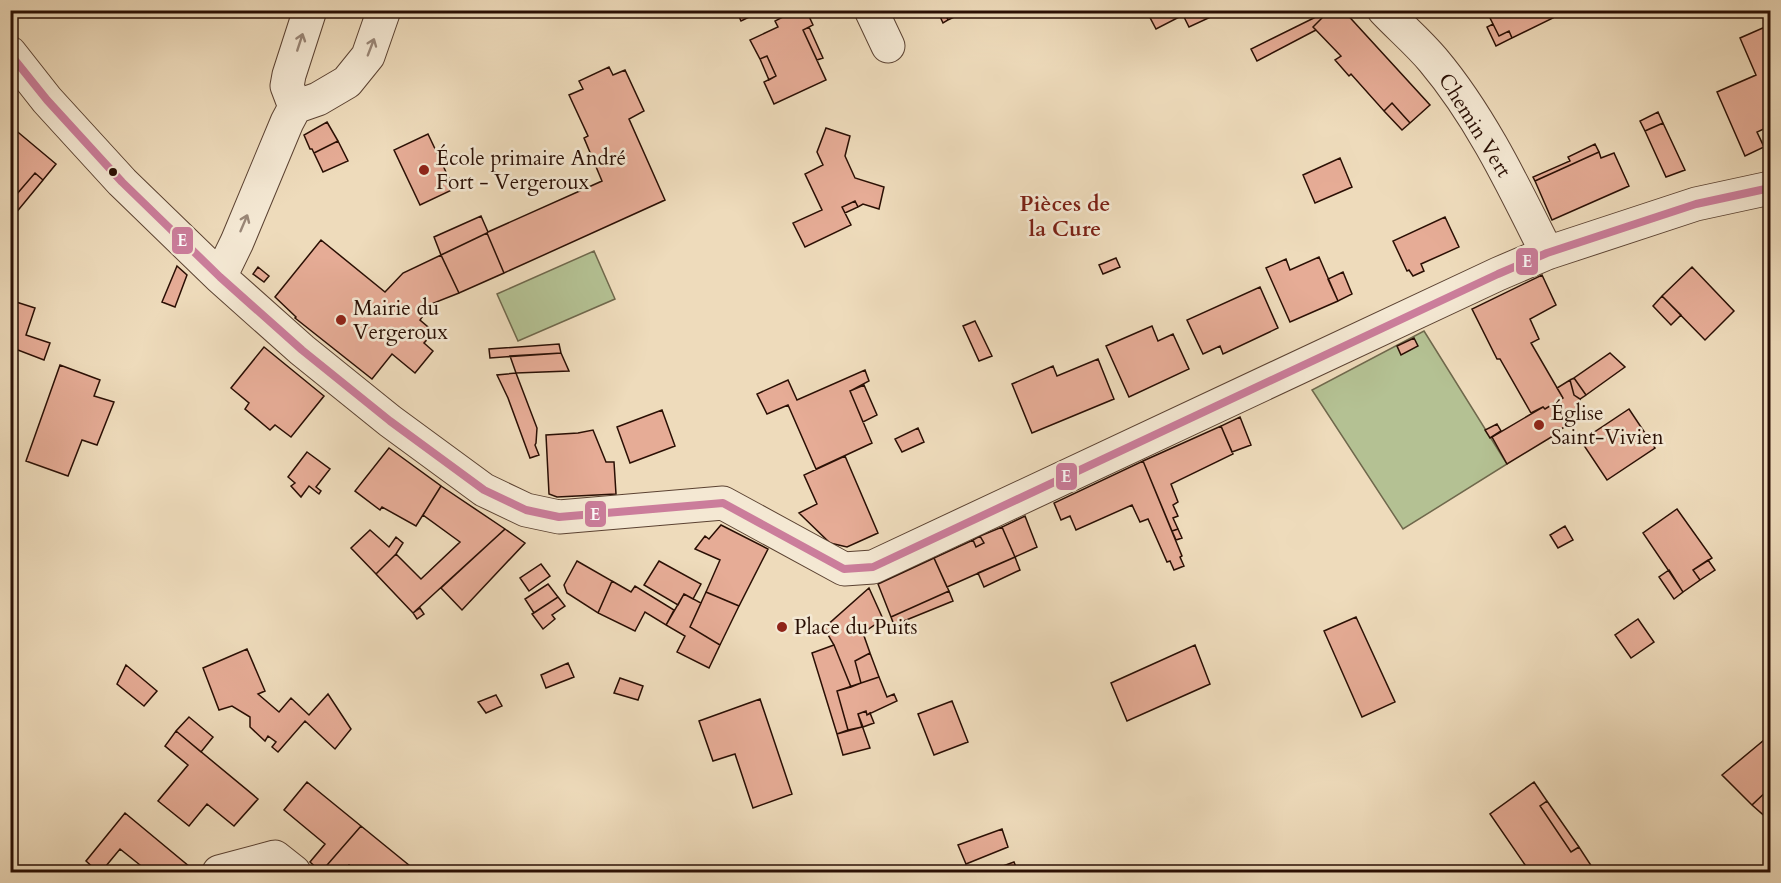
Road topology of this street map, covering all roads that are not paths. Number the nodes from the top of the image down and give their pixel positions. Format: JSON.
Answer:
{"nodes":[{"id":1,"x":310,"y":10,"type":"edge"},
{"id":2,"x":384,"y":10,"type":"edge"},
{"id":3,"x":871,"y":10,"type":"edge"},
{"id":4,"x":1384,"y":10,"type":"edge"},
{"id":5,"x":888,"y":46,"type":"dead end"},
{"id":6,"x":10,"y":53,"type":"edge"},
{"id":7,"x":295,"y":107,"type":"junction"},
{"id":8,"x":1770,"y":188,"type":"edge"},
{"id":9,"x":1547,"y":254,"type":"junction"},
{"id":10,"x":220,"y":277,"type":"junction"},
{"id":11,"x":219,"y":873,"type":"edge"},
{"id":12,"x":294,"y":873,"type":"edge"}],
"edges":[{"from":7,"to":1,"type":"street","one_way":true},
{"from":7,"to":2,"type":"street","one_way":true},
{"from":3,"to":5,"type":"street"},
{"from":4,"to":9,"type":"street","name":"Chemin Vert"},
{"from":6,"to":10,"type":"street"},
{"from":10,"to":7,"type":"street","one_way":true},
{"from":8,"to":9,"type":"street"},
{"from":9,"to":10,"type":"street"},
{"from":11,"to":12,"type":"street"}]}
